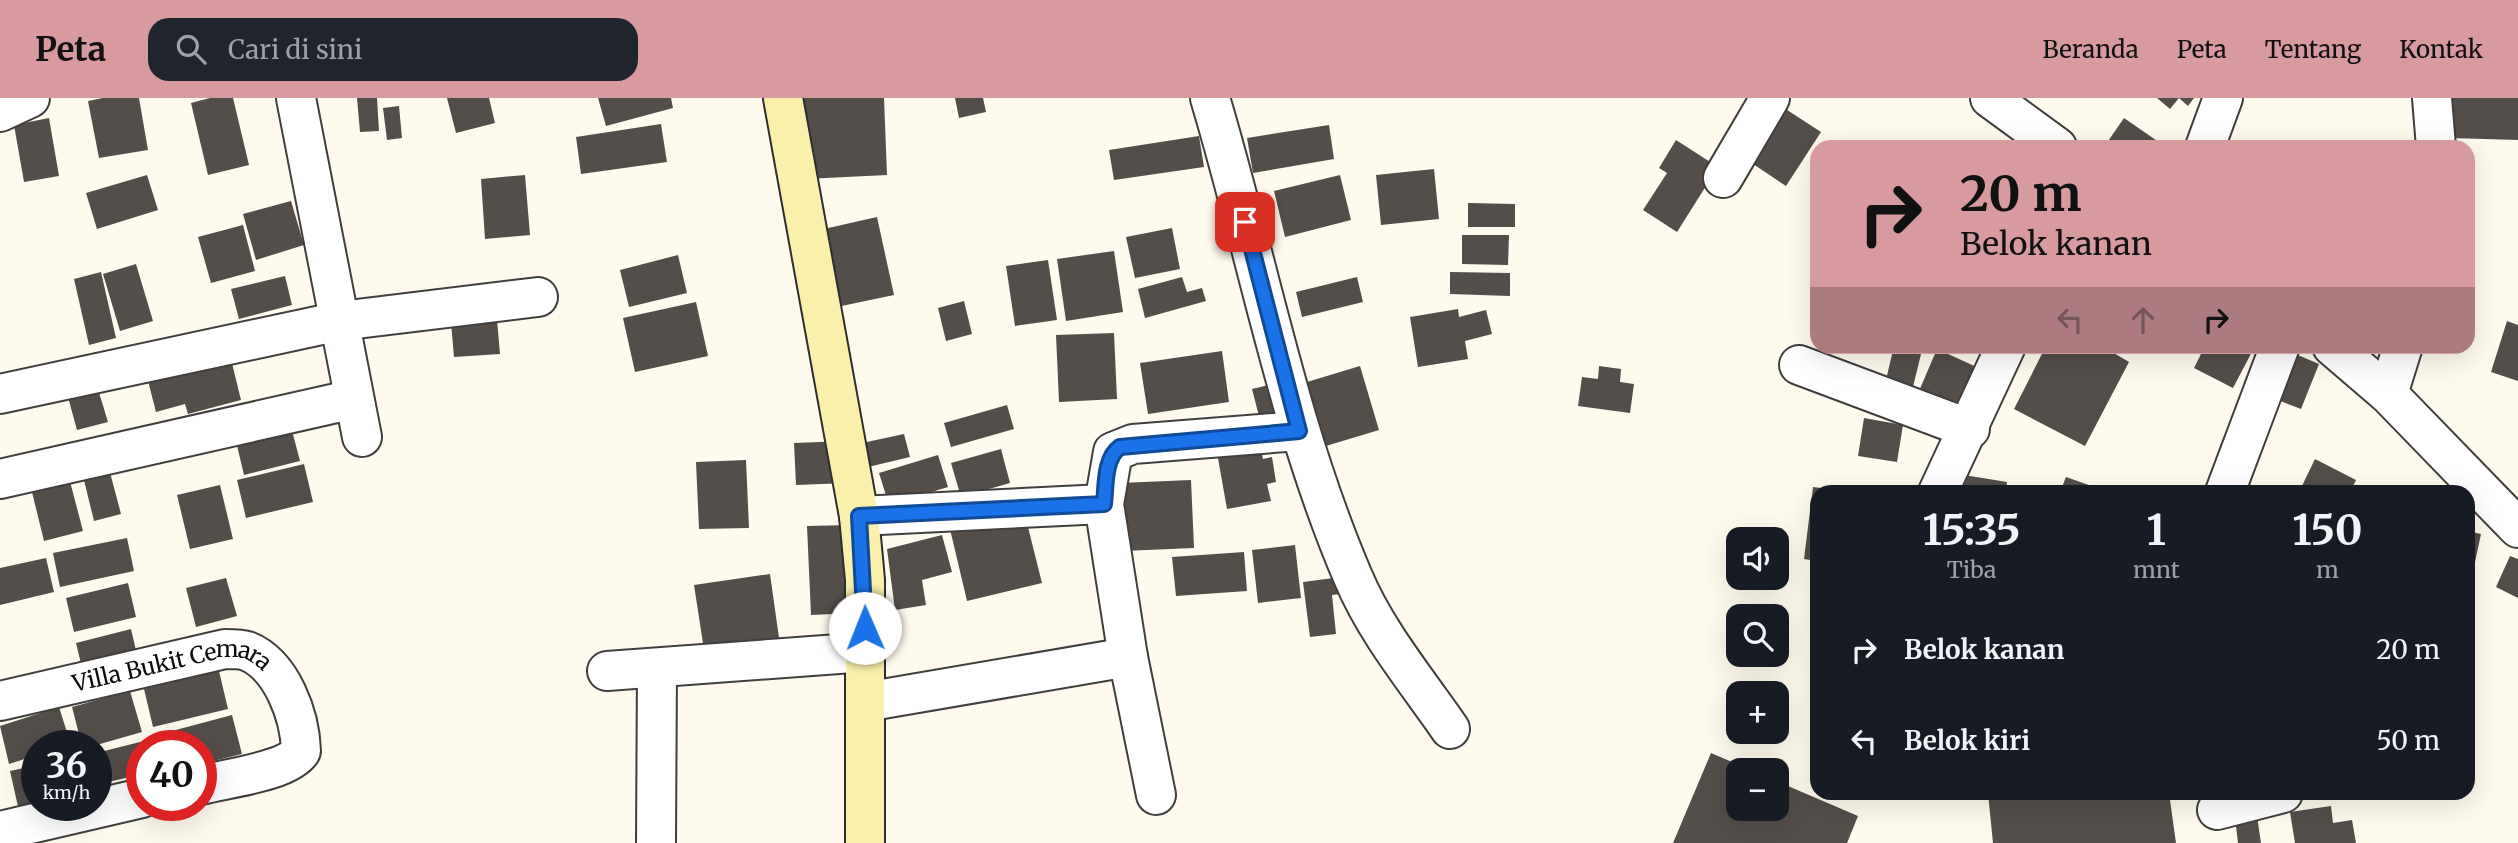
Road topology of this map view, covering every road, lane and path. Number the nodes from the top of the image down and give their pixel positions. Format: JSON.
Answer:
{"nodes":[{"id":1,"x":30,"y":98,"type":"edge"},
{"id":2,"x":296,"y":98,"type":"edge"},
{"id":3,"x":783,"y":98,"type":"edge"},
{"id":4,"x":1210,"y":98,"type":"edge"},
{"id":5,"x":1770,"y":98,"type":"edge"},
{"id":6,"x":1990,"y":98,"type":"edge"},
{"id":7,"x":2223,"y":98,"type":"edge"},
{"id":8,"x":2432,"y":98,"type":"edge"},
{"id":9,"x":0,"y":112,"type":"edge"},
{"id":10,"x":2047,"y":140,"type":"edge"},
{"id":11,"x":2208,"y":140,"type":"edge"},
{"id":12,"x":2435,"y":140,"type":"edge"},
{"id":13,"x":1723,"y":178,"type":"dead end"},
{"id":14,"x":538,"y":297,"type":"dead end"},
{"id":15,"x":340,"y":321,"type":"junction"},
{"id":16,"x":2003,"y":354,"type":"edge"},
{"id":17,"x":2277,"y":354,"type":"edge"},
{"id":18,"x":2341,"y":354,"type":"edge"},
{"id":19,"x":2400,"y":354,"type":"edge"},
{"id":20,"x":1798,"y":365,"type":"dead end"},
{"id":21,"x":0,"y":394,"type":"edge"},
{"id":22,"x":2388,"y":394,"type":"junction"},
{"id":23,"x":354,"y":398,"type":"junction"},
{"id":24,"x":1970,"y":429,"type":"junction"},
{"id":25,"x":1299,"y":431,"type":"junction"},
{"id":26,"x":362,"y":437,"type":"dead end"},
{"id":27,"x":0,"y":478,"type":"edge"},
{"id":28,"x":1942,"y":485,"type":"edge"},
{"id":29,"x":2228,"y":485,"type":"edge"},
{"id":30,"x":1104,"y":504,"type":"junction"},
{"id":31,"x":859,"y":516,"type":"junction"},
{"id":32,"x":2518,"y":528,"type":"edge"},
{"id":33,"x":866,"y":652,"type":"junction"},
{"id":34,"x":1128,"y":657,"type":"junction"},
{"id":35,"x":657,"y":668,"type":"junction"},
{"id":36,"x":607,"y":671,"type":"dead end"},
{"id":37,"x":0,"y":701,"type":"edge"},
{"id":38,"x":865,"y":702,"type":"junction"},
{"id":39,"x":1450,"y":729,"type":"dead end"},
{"id":40,"x":217,"y":781,"type":"edge"},
{"id":41,"x":1156,"y":795,"type":"dead end"},
{"id":42,"x":2262,"y":800,"type":"edge"},
{"id":43,"x":126,"y":802,"type":"edge"},
{"id":44,"x":2217,"y":815,"type":"edge"},
{"id":45,"x":0,"y":831,"type":"edge"},
{"id":46,"x":656,"y":843,"type":"edge"},
{"id":47,"x":865,"y":843,"type":"edge"}],
"edges":[{"from":1,"to":9,"type":"street"},
{"from":2,"to":15,"type":"street"},
{"from":3,"to":31,"type":"street"},
{"from":4,"to":25,"type":"street"},
{"from":5,"to":13,"type":"street"},
{"from":6,"to":10,"type":"street"},
{"from":7,"to":11,"type":"street"},
{"from":8,"to":12,"type":"street"},
{"from":14,"to":15,"type":"street"},
{"from":15,"to":21,"type":"street"},
{"from":15,"to":23,"type":"street"},
{"from":16,"to":24,"type":"street"},
{"from":17,"to":29,"type":"street"},
{"from":18,"to":22,"type":"street"},
{"from":19,"to":22,"type":"street"},
{"from":20,"to":24,"type":"street"},
{"from":22,"to":32,"type":"street"},
{"from":23,"to":26,"type":"street"},
{"from":23,"to":27,"type":"street"},
{"from":24,"to":28,"type":"street"},
{"from":25,"to":30,"type":"street"},
{"from":25,"to":39,"type":"street"},
{"from":30,"to":31,"type":"street"},
{"from":30,"to":34,"type":"street"},
{"from":31,"to":33,"type":"street"},
{"from":33,"to":35,"type":"street"},
{"from":33,"to":38,"type":"street"},
{"from":34,"to":38,"type":"street"},
{"from":34,"to":41,"type":"street"},
{"from":35,"to":36,"type":"street"},
{"from":35,"to":46,"type":"street"},
{"from":37,"to":40,"type":"street","name":"Villa Bukit Cemara"},
{"from":38,"to":47,"type":"street"},
{"from":42,"to":44,"type":"street"},
{"from":43,"to":45,"type":"street"}]}
